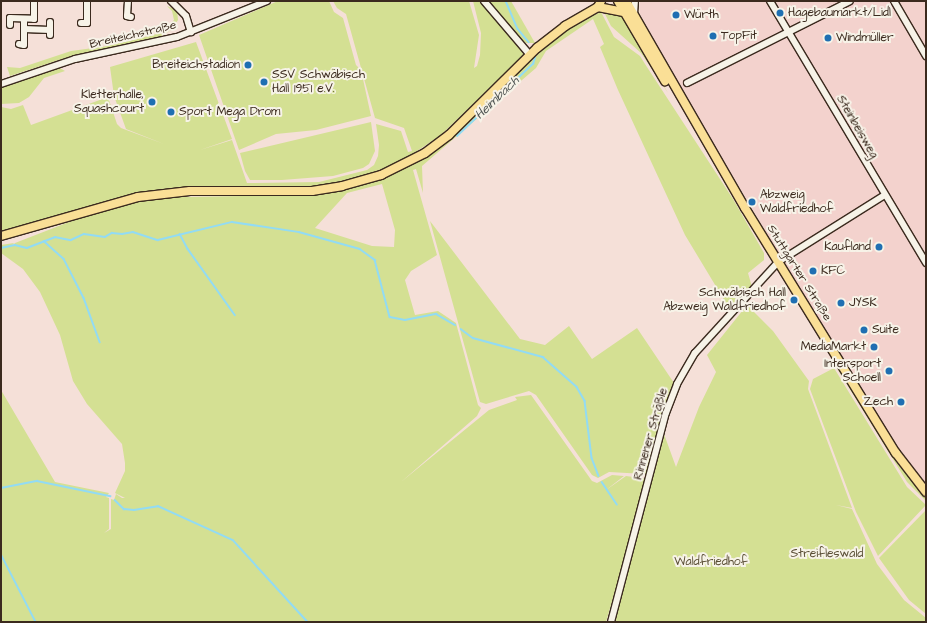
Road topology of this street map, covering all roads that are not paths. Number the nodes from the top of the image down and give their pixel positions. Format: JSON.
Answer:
{"nodes":[{"id":1,"x":34,"y":1,"type":"edge"},
{"id":2,"x":87,"y":1,"type":"edge"},
{"id":3,"x":128,"y":1,"type":"edge"},
{"id":4,"x":171,"y":1,"type":"edge"},
{"id":5,"x":267,"y":1,"type":"edge"},
{"id":6,"x":484,"y":1,"type":"edge"},
{"id":7,"x":618,"y":1,"type":"edge"},
{"id":8,"x":626,"y":1,"type":"edge"},
{"id":9,"x":635,"y":1,"type":"edge"},
{"id":10,"x":770,"y":1,"type":"edge"},
{"id":11,"x":850,"y":1,"type":"edge"},
{"id":12,"x":894,"y":1,"type":"edge"},
{"id":13,"x":602,"y":3,"type":"edge"},
{"id":14,"x":624,"y":12,"type":"junction"},
{"id":15,"x":634,"y":15,"type":"junction"},
{"id":16,"x":127,"y":17,"type":"dead end"},
{"id":17,"x":10,"y":19,"type":"dead end"},
{"id":18,"x":24,"y":19,"type":"junction"},
{"id":19,"x":34,"y":19,"type":"junction"},
{"id":20,"x":50,"y":22,"type":"dead end"},
{"id":21,"x":87,"y":23,"type":"dead end"},
{"id":22,"x":24,"y":29,"type":"junction"},
{"id":23,"x":33,"y":30,"type":"junction"},
{"id":24,"x":191,"y":32,"type":"junction"},
{"id":25,"x":789,"y":32,"type":"junction"},
{"id":26,"x":24,"y":45,"type":"dead end"},
{"id":27,"x":530,"y":55,"type":"junction"},
{"id":28,"x":926,"y":56,"type":"edge"},
{"id":29,"x":687,"y":83,"type":"dead end"},
{"id":30,"x":1,"y":84,"type":"edge"},
{"id":31,"x":715,"y":157,"type":"junction"},
{"id":32,"x":885,"y":195,"type":"junction"},
{"id":33,"x":1,"y":236,"type":"edge"},
{"id":34,"x":778,"y":262,"type":"junction"},
{"id":35,"x":926,"y":263,"type":"edge"},
{"id":36,"x":926,"y":492,"type":"edge"},
{"id":37,"x":611,"y":622,"type":"edge"}],
"edges":[{"from":1,"to":19,"type":"street"},
{"from":2,"to":21,"type":"street"},
{"from":3,"to":16,"type":"street"},
{"from":4,"to":24,"type":"street"},
{"from":5,"to":24,"type":"street","name":"Breiteichstraße"},
{"from":6,"to":27,"type":"street"},
{"from":7,"to":14,"type":"main road","name":"Stuttgarter Straße"},
{"from":8,"to":15,"type":"main road","name":"Stuttgarter Straße"},
{"from":9,"to":15,"type":"street"},
{"from":10,"to":25,"type":"street","name":"Steinbeisweg"},
{"from":11,"to":25,"type":"street"},
{"from":12,"to":28,"type":"street"},
{"from":13,"to":14,"type":"main road"},
{"from":13,"to":27,"type":"main road"},
{"from":14,"to":31,"type":"main road","name":"Stuttgarter Straße"},
{"from":15,"to":31,"type":"main road","name":"Stuttgarter Straße"},
{"from":17,"to":18,"type":"street"},
{"from":18,"to":19,"type":"street"},
{"from":18,"to":22,"type":"street"},
{"from":19,"to":23,"type":"street"},
{"from":20,"to":23,"type":"street"},
{"from":22,"to":23,"type":"street"},
{"from":22,"to":26,"type":"street"},
{"from":24,"to":30,"type":"street","name":"Breiteichstraße"},
{"from":25,"to":29,"type":"street"},
{"from":25,"to":32,"type":"street","name":"Steinbeisweg"},
{"from":27,"to":33,"type":"main road"},
{"from":31,"to":34,"type":"main road","name":"Stuttgarter Straße"},
{"from":32,"to":34,"type":"street","name":"Rinnener Sträßle"},
{"from":32,"to":35,"type":"street","name":"Steinbeisweg"},
{"from":34,"to":36,"type":"main road","name":"Stuttgarter Straße"},
{"from":34,"to":37,"type":"street","name":"Rinnener Sträßle"}]}
